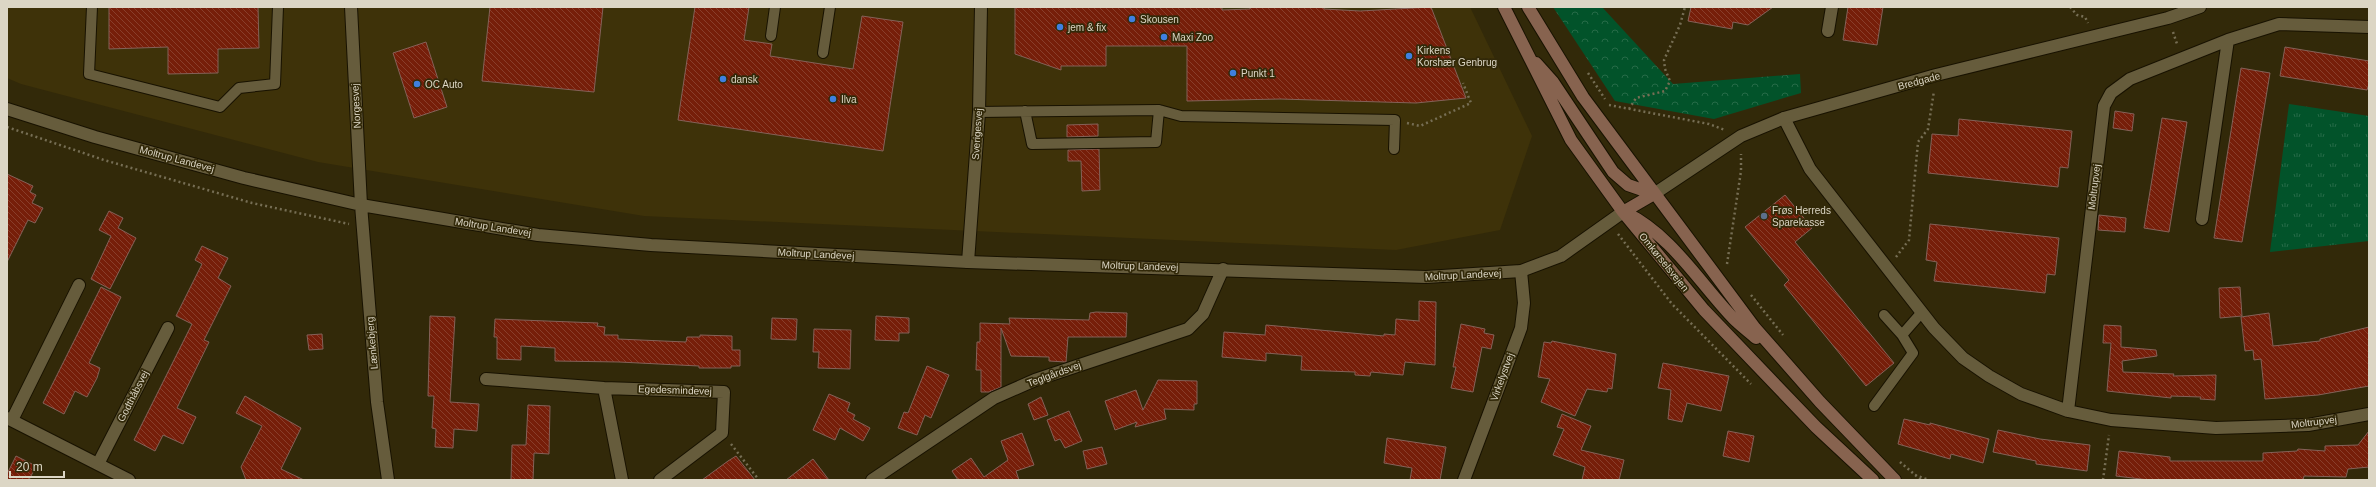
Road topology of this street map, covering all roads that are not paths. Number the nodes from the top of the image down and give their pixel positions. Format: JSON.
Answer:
{"nodes":[{"id":1,"x":92,"y":7,"type":"edge"},
{"id":2,"x":278,"y":7,"type":"edge"},
{"id":3,"x":351,"y":7,"type":"edge"},
{"id":4,"x":775,"y":7,"type":"edge"},
{"id":5,"x":830,"y":7,"type":"edge"},
{"id":6,"x":981,"y":7,"type":"edge"},
{"id":7,"x":1504,"y":7,"type":"edge"},
{"id":8,"x":1528,"y":7,"type":"edge"},
{"id":9,"x":1832,"y":7,"type":"edge"},
{"id":10,"x":2200,"y":7,"type":"edge"},
{"id":11,"x":2369,"y":28,"type":"edge"},
{"id":12,"x":1828,"y":31,"type":"dead end"},
{"id":13,"x":771,"y":36,"type":"dead end"},
{"id":14,"x":2228,"y":40,"type":"junction"},
{"id":15,"x":1525,"y":51,"type":"junction"},
{"id":16,"x":823,"y":53,"type":"dead end"},
{"id":17,"x":7,"y":109,"type":"edge"},
{"id":18,"x":1159,"y":110,"type":"junction"},
{"id":19,"x":1025,"y":111,"type":"junction"},
{"id":20,"x":979,"y":112,"type":"junction"},
{"id":21,"x":1784,"y":118,"type":"junction"},
{"id":22,"x":1394,"y":149,"type":"dead end"},
{"id":23,"x":1654,"y":194,"type":"junction"},
{"id":24,"x":362,"y":205,"type":"junction"},
{"id":25,"x":1623,"y":212,"type":"junction"},
{"id":26,"x":2202,"y":219,"type":"dead end"},
{"id":27,"x":968,"y":262,"type":"junction"},
{"id":28,"x":1223,"y":269,"type":"junction"},
{"id":29,"x":1521,"y":271,"type":"junction"},
{"id":30,"x":79,"y":285,"type":"dead end"},
{"id":31,"x":1922,"y":312,"type":"junction"},
{"id":32,"x":1884,"y":315,"type":"dead end"},
{"id":33,"x":168,"y":328,"type":"dead end"},
{"id":34,"x":1902,"y":335,"type":"junction"},
{"id":35,"x":1785,"y":362,"type":"junction"},
{"id":36,"x":486,"y":379,"type":"dead end"},
{"id":37,"x":604,"y":388,"type":"junction"},
{"id":38,"x":1874,"y":406,"type":"dead end"},
{"id":39,"x":2068,"y":411,"type":"junction"},
{"id":40,"x":2369,"y":414,"type":"edge"},
{"id":41,"x":10,"y":419,"type":"edge"},
{"id":42,"x":98,"y":464,"type":"junction"},
{"id":43,"x":129,"y":480,"type":"edge"},
{"id":44,"x":388,"y":480,"type":"edge"},
{"id":45,"x":622,"y":480,"type":"edge"},
{"id":46,"x":660,"y":480,"type":"edge"},
{"id":47,"x":872,"y":480,"type":"edge"},
{"id":48,"x":1464,"y":480,"type":"edge"},
{"id":49,"x":1873,"y":480,"type":"edge"},
{"id":50,"x":1895,"y":480,"type":"edge"}],
"edges":[{"from":1,"to":2,"type":"lane"},
{"from":3,"to":24,"type":"street","name":"Norgesvej"},
{"from":4,"to":13,"type":"lane"},
{"from":5,"to":16,"type":"lane"},
{"from":6,"to":20,"type":"street","name":"Sverigesvej"},
{"from":7,"to":15,"type":"main road","name":"Omkørselsvejen"},
{"from":8,"to":23,"type":"main road"},
{"from":9,"to":12,"type":"street"},
{"from":10,"to":21,"type":"street","name":"Bredgade"},
{"from":11,"to":14,"type":"street","name":"Moltrupvej"},
{"from":14,"to":26,"type":"street"},
{"from":14,"to":39,"type":"street","name":"Moltrupvej"},
{"from":15,"to":23,"type":"main road"},
{"from":15,"to":25,"type":"main road","name":"Omkørselsvejen"},
{"from":17,"to":24,"type":"street","name":"Moltrup Landevej"},
{"from":18,"to":19,"type":"lane"},
{"from":18,"to":19,"type":"lane"},
{"from":18,"to":22,"type":"lane"},
{"from":19,"to":20,"type":"lane"},
{"from":20,"to":27,"type":"street","name":"Sverigesvej"},
{"from":21,"to":23,"type":"street","name":"Bredgade"},
{"from":21,"to":31,"type":"street","name":"Moltrupvej"},
{"from":23,"to":25,"type":"main road"},
{"from":23,"to":35,"type":"main road"},
{"from":24,"to":27,"type":"street","name":"Moltrup Landevej"},
{"from":24,"to":44,"type":"street","name":"Lænkebjerg"},
{"from":25,"to":29,"type":"street","name":"Moltrup Landevej"},
{"from":25,"to":35,"type":"main road"},
{"from":25,"to":49,"type":"main road","name":"Omkørselsvejen"},
{"from":27,"to":28,"type":"street","name":"Moltrup Landevej"},
{"from":28,"to":29,"type":"street","name":"Moltrup Landevej"},
{"from":28,"to":47,"type":"street","name":"Teglgårdsvej"},
{"from":29,"to":48,"type":"street","name":"Virkelystvej"},
{"from":30,"to":41,"type":"street"},
{"from":31,"to":34,"type":"lane"},
{"from":31,"to":39,"type":"street","name":"Moltrupvej"},
{"from":32,"to":34,"type":"lane"},
{"from":33,"to":42,"type":"street","name":"Godthåbsvej"},
{"from":34,"to":38,"type":"lane"},
{"from":35,"to":50,"type":"main road"},
{"from":36,"to":37,"type":"street","name":"Egedesmindevej"},
{"from":37,"to":45,"type":"street"},
{"from":37,"to":46,"type":"street","name":"Egedesmindevej"},
{"from":39,"to":40,"type":"street","name":"Moltrupvej"},
{"from":41,"to":42,"type":"street"},
{"from":42,"to":43,"type":"street"}]}
